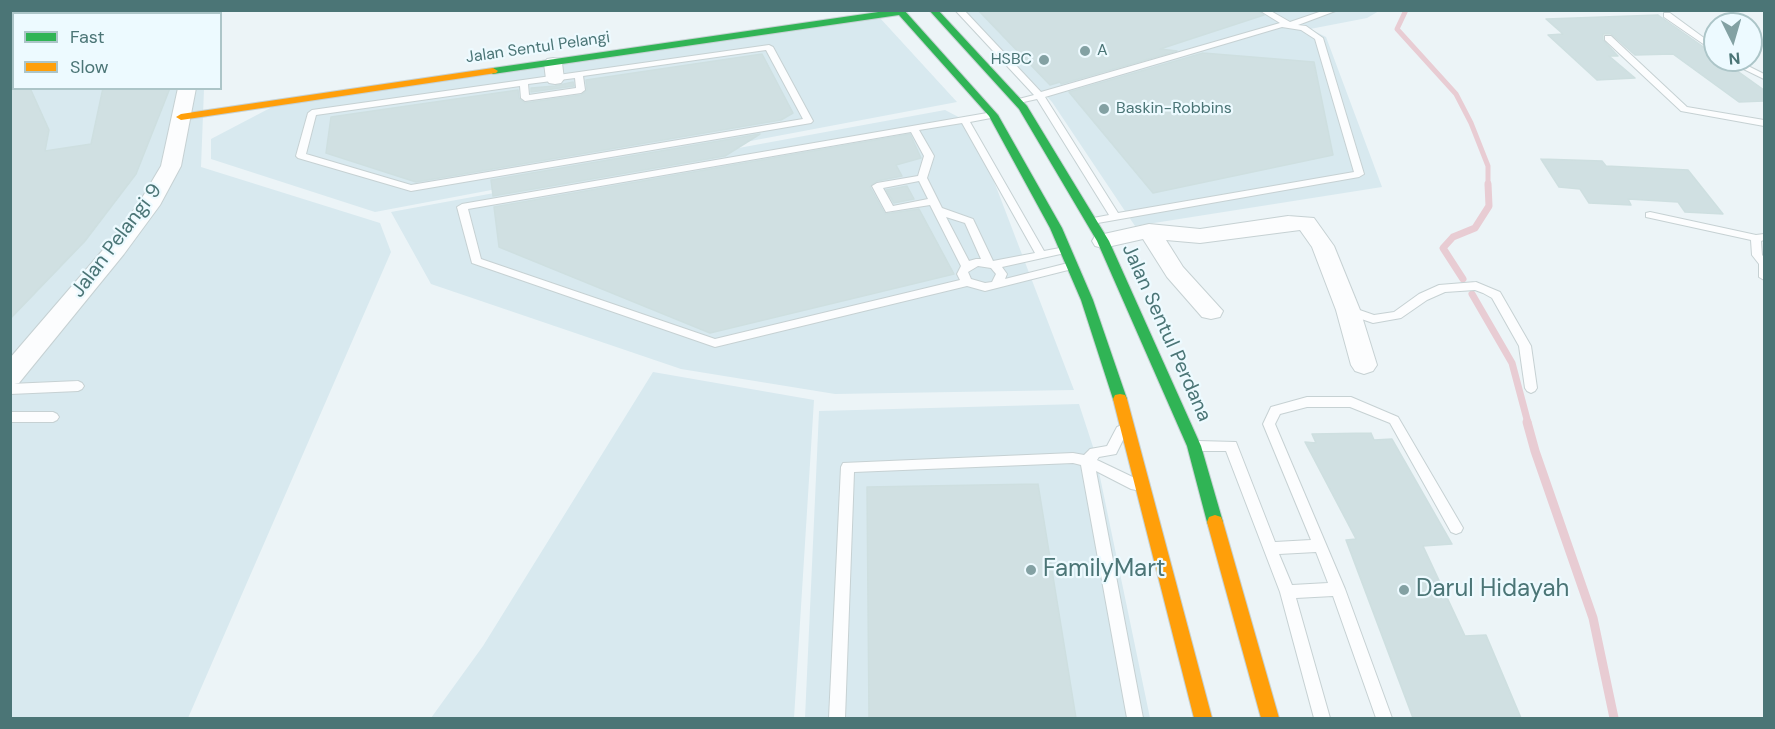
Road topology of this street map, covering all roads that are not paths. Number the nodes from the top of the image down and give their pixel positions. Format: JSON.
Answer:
{"nodes":[{"id":1,"x":56,"y":10,"type":"edge"},
{"id":2,"x":70,"y":10,"type":"edge"},
{"id":3,"x":933,"y":10,"type":"edge"},
{"id":4,"x":959,"y":10,"type":"edge"},
{"id":5,"x":1263,"y":10,"type":"edge"},
{"id":6,"x":1334,"y":10,"type":"edge"},
{"id":7,"x":899,"y":11,"type":"edge"},
{"id":8,"x":1667,"y":15,"type":"dead end"},
{"id":9,"x":1290,"y":26,"type":"junction"},
{"id":10,"x":1608,"y":38,"type":"dead end"},
{"id":11,"x":1703,"y":41,"type":"edge"},
{"id":12,"x":554,"y":71,"type":"junction"},
{"id":13,"x":579,"y":75,"type":"junction"},
{"id":14,"x":524,"y":83,"type":"junction"},
{"id":15,"x":187,"y":90,"type":"edge"},
{"id":16,"x":1041,"y":97,"type":"junction"},
{"id":17,"x":1019,"y":103,"type":"junction"},
{"id":18,"x":993,"y":115,"type":"junction"},
{"id":19,"x":181,"y":117,"type":"junction"},
{"id":20,"x":965,"y":120,"type":"junction"},
{"id":21,"x":1764,"y":123,"type":"edge"},
{"id":22,"x":914,"y":129,"type":"junction"},
{"id":23,"x":922,"y":177,"type":"junction"},
{"id":24,"x":934,"y":201,"type":"junction"},
{"id":25,"x":940,"y":211,"type":"junction"},
{"id":26,"x":1650,"y":215,"type":"dead end"},
{"id":27,"x":1089,"y":216,"type":"junction"},
{"id":28,"x":1115,"y":217,"type":"junction"},
{"id":29,"x":1149,"y":231,"type":"junction"},
{"id":30,"x":1760,"y":238,"type":"edge"},
{"id":31,"x":1065,"y":250,"type":"junction"},
{"id":32,"x":1096,"y":252,"type":"junction"},
{"id":33,"x":1041,"y":255,"type":"junction"},
{"id":34,"x":991,"y":264,"type":"junction"},
{"id":35,"x":1764,"y":264,"type":"edge"},
{"id":36,"x":966,"y":266,"type":"junction"},
{"id":37,"x":1072,"y":266,"type":"junction"},
{"id":38,"x":1764,"y":277,"type":"edge"},
{"id":39,"x":967,"y":282,"type":"junction"},
{"id":40,"x":996,"y":284,"type":"junction"},
{"id":41,"x":1128,"y":294,"type":"junction"},
{"id":42,"x":1348,"y":310,"type":"junction"},
{"id":43,"x":1211,"y":311,"type":"dead end"},
{"id":44,"x":1364,"y":365,"type":"dead end"},
{"id":45,"x":10,"y":376,"type":"edge"},
{"id":46,"x":78,"y":386,"type":"dead end"},
{"id":47,"x":1531,"y":388,"type":"dead end"},
{"id":48,"x":10,"y":389,"type":"edge"},
{"id":49,"x":10,"y":417,"type":"edge"},
{"id":50,"x":53,"y":417,"type":"dead end"},
{"id":51,"x":1127,"y":419,"type":"junction"},
{"id":52,"x":1194,"y":446,"type":"junction"},
{"id":53,"x":1087,"y":461,"type":"junction"},
{"id":54,"x":1149,"y":503,"type":"junction"},
{"id":55,"x":1456,"y":528,"type":"dead end"},
{"id":56,"x":1321,"y":546,"type":"junction"},
{"id":57,"x":1271,"y":548,"type":"junction"},
{"id":58,"x":1338,"y":589,"type":"junction"},
{"id":59,"x":1287,"y":592,"type":"junction"},
{"id":60,"x":837,"y":718,"type":"edge"},
{"id":61,"x":1134,"y":718,"type":"edge"},
{"id":62,"x":1203,"y":718,"type":"edge"},
{"id":63,"x":1270,"y":718,"type":"edge"},
{"id":64,"x":1322,"y":718,"type":"edge"},
{"id":65,"x":1383,"y":718,"type":"edge"}],
"edges":[{"from":1,"to":2,"type":"street"},
{"from":3,"to":17,"type":"main road","name":"Jalan Sentul Perdana"},
{"from":4,"to":16,"type":"lane"},
{"from":5,"to":9,"type":"lane"},
{"from":6,"to":9,"type":"lane"},
{"from":7,"to":12,"type":"main road","name":"Jalan Sentul Pelangi"},
{"from":7,"to":18,"type":"main road"},
{"from":8,"to":11,"type":"lane"},
{"from":9,"to":16,"type":"lane"},
{"from":9,"to":28,"type":"lane"},
{"from":10,"to":21,"type":"lane"},
{"from":12,"to":13,"type":"lane"},
{"from":12,"to":14,"type":"lane"},
{"from":12,"to":19,"type":"main road","name":"Jalan Sentul Pelangi"},
{"from":13,"to":14,"type":"lane"},
{"from":13,"to":14,"type":"lane"},
{"from":15,"to":19,"type":"street","name":"Jalan Pelangi 9"},
{"from":16,"to":17,"type":"lane"},
{"from":16,"to":28,"type":"lane"},
{"from":17,"to":27,"type":"main road","name":"Jalan Sentul Perdana"},
{"from":18,"to":20,"type":"lane"},
{"from":18,"to":31,"type":"main road"},
{"from":19,"to":45,"type":"street","name":"Jalan Pelangi 9"},
{"from":20,"to":22,"type":"lane"},
{"from":20,"to":33,"type":"lane"},
{"from":22,"to":23,"type":"lane"},
{"from":22,"to":39,"type":"lane"},
{"from":23,"to":24,"type":"lane"},
{"from":23,"to":24,"type":"lane"},
{"from":24,"to":25,"type":"lane"},
{"from":25,"to":34,"type":"lane"},
{"from":25,"to":36,"type":"lane"},
{"from":26,"to":30,"type":"lane"},
{"from":27,"to":28,"type":"lane"},
{"from":27,"to":32,"type":"main road","name":"Jalan Sentul Perdana"},
{"from":29,"to":32,"type":"street"},
{"from":29,"to":42,"type":"street"},
{"from":29,"to":43,"type":"street"},
{"from":30,"to":35,"type":"lane"},
{"from":31,"to":33,"type":"lane"},
{"from":31,"to":37,"type":"main road"},
{"from":32,"to":41,"type":"main road","name":"Jalan Sentul Perdana"},
{"from":32,"to":41,"type":"main road"},
{"from":33,"to":34,"type":"lane"},
{"from":34,"to":36,"type":"lane"},
{"from":34,"to":40,"type":"lane"},
{"from":35,"to":38,"type":"lane"},
{"from":36,"to":39,"type":"lane"},
{"from":37,"to":40,"type":"lane"},
{"from":37,"to":51,"type":"main road"},
{"from":39,"to":40,"type":"lane"},
{"from":41,"to":52,"type":"main road","name":"Jalan Sentul Perdana"},
{"from":42,"to":44,"type":"street"},
{"from":42,"to":47,"type":"lane"},
{"from":46,"to":48,"type":"lane"},
{"from":49,"to":50,"type":"lane"},
{"from":51,"to":53,"type":"lane"},
{"from":51,"to":54,"type":"main road"},
{"from":52,"to":57,"type":"lane"},
{"from":52,"to":63,"type":"main road","name":"Jalan Sentul Perdana"},
{"from":53,"to":54,"type":"lane"},
{"from":53,"to":60,"type":"lane"},
{"from":53,"to":61,"type":"lane"},
{"from":54,"to":62,"type":"main road"},
{"from":55,"to":56,"type":"lane"},
{"from":56,"to":57,"type":"lane"},
{"from":56,"to":58,"type":"lane"},
{"from":57,"to":59,"type":"lane"},
{"from":58,"to":59,"type":"lane"},
{"from":58,"to":65,"type":"lane"},
{"from":59,"to":64,"type":"lane"}]}
